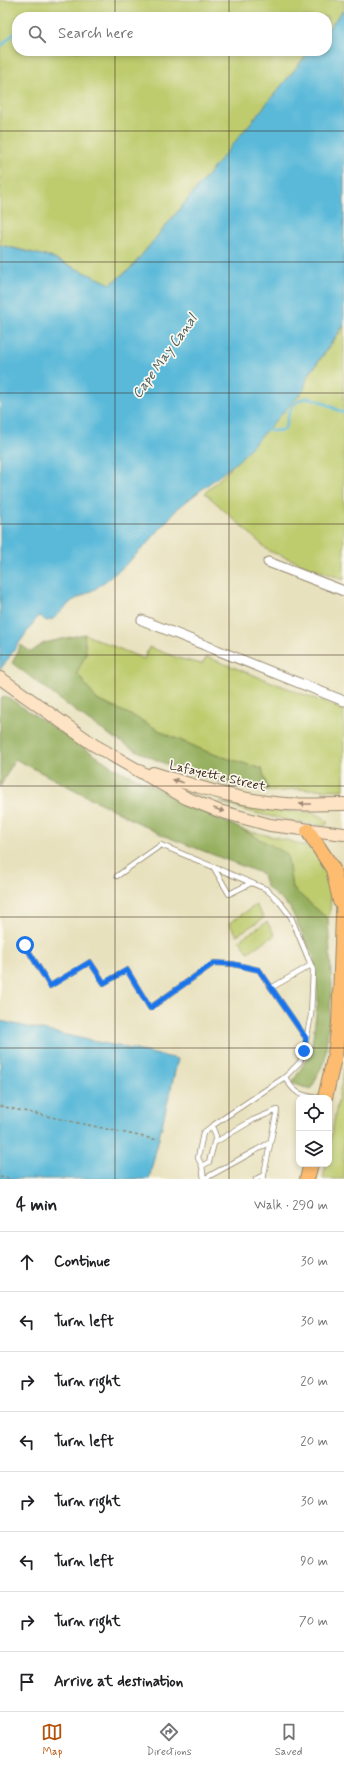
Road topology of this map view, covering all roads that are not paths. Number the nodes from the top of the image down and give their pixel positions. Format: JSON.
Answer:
{"nodes":[{"id":1,"x":268,"y":562,"type":"dead end"},
{"id":2,"x":344,"y":591,"type":"edge"},
{"id":3,"x":142,"y":620,"type":"dead end"},
{"id":4,"x":0,"y":678,"type":"edge"},
{"id":5,"x":344,"y":701,"type":"edge"},
{"id":6,"x":134,"y":768,"type":"junction"},
{"id":7,"x":344,"y":804,"type":"edge"},
{"id":8,"x":308,"y":831,"type":"junction"},
{"id":9,"x":344,"y":834,"type":"edge"},
{"id":10,"x":214,"y":867,"type":"junction"},
{"id":11,"x":118,"y":876,"type":"dead end"},
{"id":12,"x":251,"y":883,"type":"junction"},
{"id":13,"x":344,"y":889,"type":"edge"},
{"id":14,"x":344,"y":914,"type":"edge"},
{"id":15,"x":25,"y":945,"type":"dead end"},
{"id":16,"x":311,"y":965,"type":"junction"},
{"id":17,"x":271,"y":988,"type":"junction"},
{"id":18,"x":306,"y":1038,"type":"junction"},
{"id":19,"x":285,"y":1077,"type":"junction"},
{"id":20,"x":300,"y":1095,"type":"edge"},
{"id":21,"x":326,"y":1095,"type":"edge"},
{"id":22,"x":212,"y":1126,"type":"junction"},
{"id":23,"x":214,"y":1142,"type":"junction"},
{"id":24,"x":271,"y":1142,"type":"junction"},
{"id":25,"x":202,"y":1166,"type":"junction"},
{"id":26,"x":309,"y":1167,"type":"edge"},
{"id":27,"x":263,"y":1177,"type":"edge"},
{"id":28,"x":204,"y":1179,"type":"edge"},
{"id":29,"x":256,"y":1179,"type":"edge"},
{"id":30,"x":307,"y":1179,"type":"edge"}],
"edges":[{"from":1,"to":2,"type":"street"},
{"from":3,"to":5,"type":"street"},
{"from":4,"to":6,"type":"main road","name":"Lafayette Street"},
{"from":7,"to":6,"type":"main road","name":"Lafayette Street","one_way":true},
{"from":6,"to":8,"type":"main road","name":"Lafayette Street","one_way":true},
{"from":8,"to":9,"type":"main road","name":"Lafayette Street"},
{"from":8,"to":14,"type":"main road"},
{"from":10,"to":11,"type":"lane"},
{"from":10,"to":12,"type":"lane"},
{"from":10,"to":12,"type":"lane"},
{"from":12,"to":16,"type":"lane"},
{"from":13,"to":14,"type":"main road"},
{"from":14,"to":21,"type":"main road"},
{"from":15,"to":17,"type":"lane"},
{"from":16,"to":17,"type":"lane"},
{"from":16,"to":18,"type":"lane"},
{"from":17,"to":18,"type":"lane"},
{"from":18,"to":19,"type":"lane"},
{"from":19,"to":20,"type":"lane"},
{"from":19,"to":22,"type":"lane"},
{"from":22,"to":23,"type":"lane"},
{"from":22,"to":25,"type":"lane"},
{"from":23,"to":24,"type":"lane"},
{"from":23,"to":25,"type":"lane"},
{"from":24,"to":27,"type":"lane"},
{"from":24,"to":28,"type":"lane"},
{"from":25,"to":28,"type":"lane"},
{"from":26,"to":30,"type":"main road"},
{"from":27,"to":29,"type":"lane"}]}
